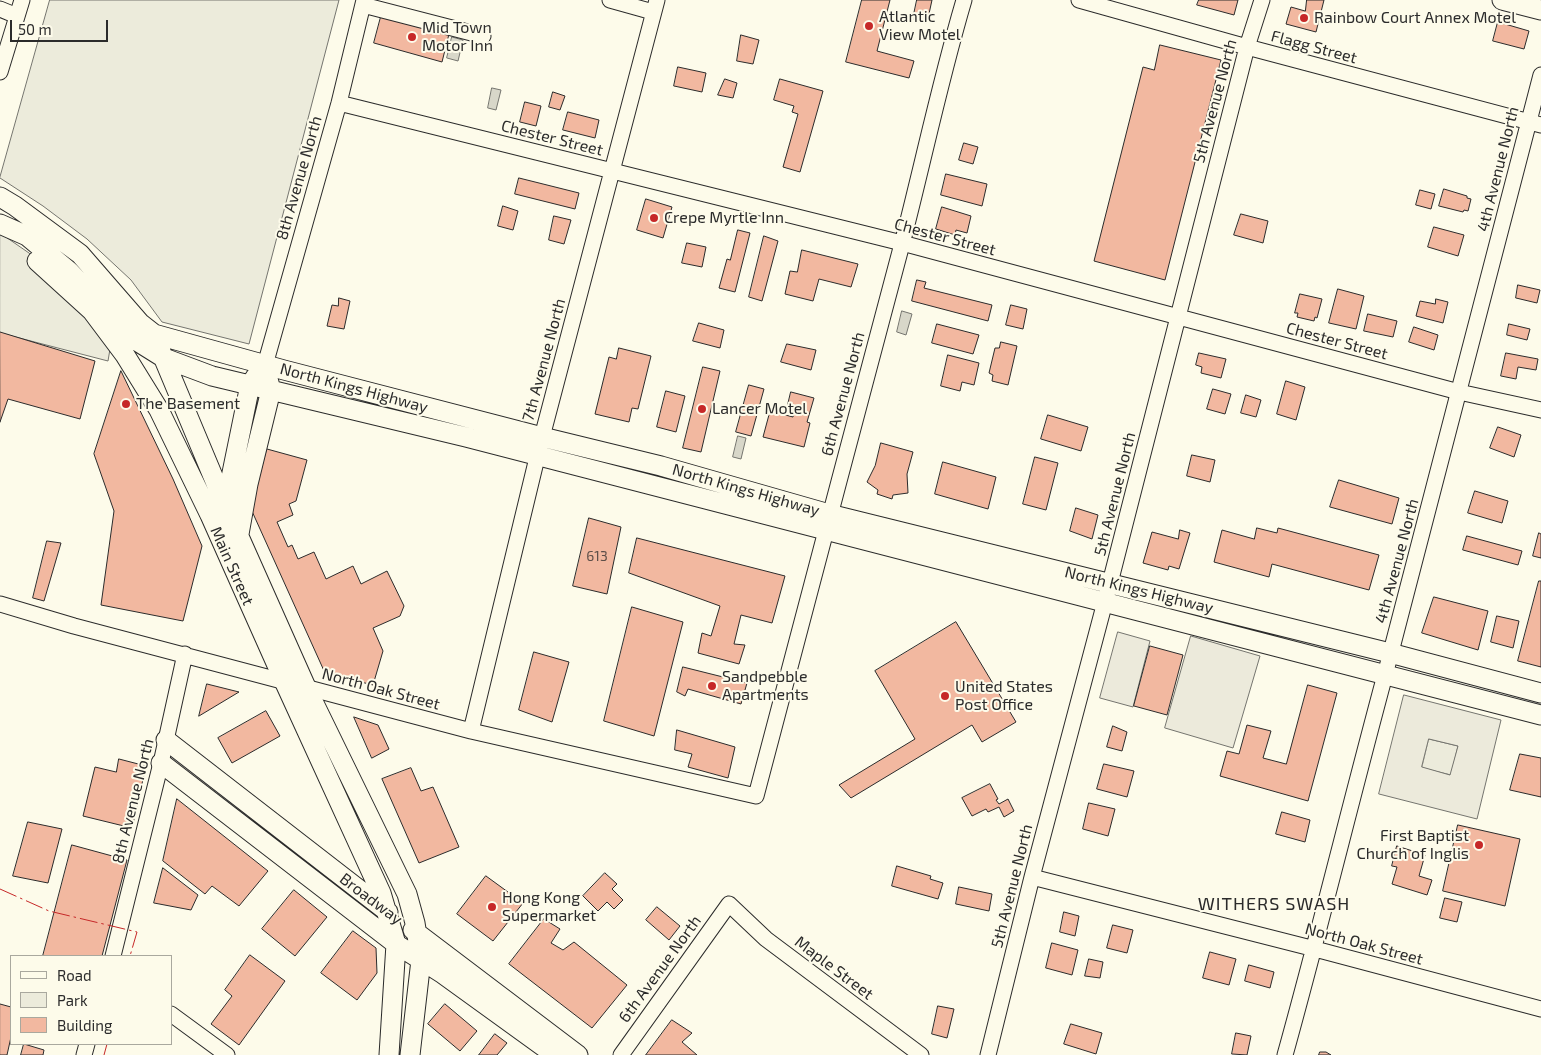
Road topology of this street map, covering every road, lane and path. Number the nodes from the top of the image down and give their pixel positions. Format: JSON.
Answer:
{"nodes":[{"id":1,"x":22,"y":0,"type":"edge"},
{"id":2,"x":610,"y":0,"type":"edge"},
{"id":3,"x":964,"y":0,"type":"edge"},
{"id":4,"x":1079,"y":0,"type":"edge"},
{"id":5,"x":1262,"y":0,"type":"edge"},
{"id":6,"x":1502,"y":0,"type":"edge"},
{"id":7,"x":364,"y":2,"type":"edge"},
{"id":8,"x":655,"y":6,"type":"edge"},
{"id":9,"x":0,"y":9,"type":"edge"},
{"id":10,"x":1541,"y":10,"type":"edge"},
{"id":11,"x":17,"y":16,"type":"junction"},
{"id":12,"x":483,"y":36,"type":"dead end"},
{"id":13,"x":1247,"y":48,"type":"junction"},
{"id":14,"x":0,"y":72,"type":"edge"},
{"id":15,"x":1541,"y":75,"type":"edge"},
{"id":16,"x":339,"y":103,"type":"junction"},
{"id":17,"x":1535,"y":124,"type":"edge"},
{"id":18,"x":611,"y":171,"type":"junction"},
{"id":19,"x":0,"y":197,"type":"edge"},
{"id":20,"x":0,"y":224,"type":"edge"},
{"id":21,"x":0,"y":233,"type":"edge"},
{"id":22,"x":902,"y":243,"type":"junction"},
{"id":23,"x":1177,"y":317,"type":"junction"},
{"id":24,"x":154,"y":334,"type":"junction"},
{"id":25,"x":164,"y":358,"type":"junction"},
{"id":26,"x":265,"y":365,"type":"junction"},
{"id":27,"x":250,"y":385,"type":"junction"},
{"id":28,"x":272,"y":390,"type":"junction"},
{"id":29,"x":1460,"y":392,"type":"junction"},
{"id":30,"x":1541,"y":410,"type":"edge"},
{"id":31,"x":540,"y":446,"type":"junction"},
{"id":32,"x":225,"y":505,"type":"junction"},
{"id":33,"x":827,"y":522,"type":"junction"},
{"id":34,"x":239,"y":534,"type":"junction"},
{"id":35,"x":221,"y":540,"type":"junction"},
{"id":36,"x":1110,"y":583,"type":"junction"},
{"id":37,"x":1105,"y":602,"type":"junction"},
{"id":38,"x":0,"y":604,"type":"edge"},
{"id":39,"x":1390,"y":653,"type":"junction"},
{"id":40,"x":185,"y":654,"type":"junction"},
{"id":41,"x":1386,"y":675,"type":"junction"},
{"id":42,"x":284,"y":681,"type":"junction"},
{"id":43,"x":306,"y":688,"type":"junction"},
{"id":44,"x":1541,"y":694,"type":"edge"},
{"id":45,"x":1541,"y":715,"type":"edge"},
{"id":46,"x":471,"y":731,"type":"junction"},
{"id":47,"x":166,"y":740,"type":"junction"},
{"id":48,"x":161,"y":763,"type":"junction"},
{"id":49,"x":756,"y":796,"type":"joint"},
{"id":50,"x":1032,"y":876,"type":"junction"},
{"id":51,"x":729,"y":904,"type":"joint"},
{"id":52,"x":386,"y":911,"type":"junction"},
{"id":53,"x":417,"y":933,"type":"junction"},
{"id":54,"x":396,"y":944,"type":"junction"},
{"id":55,"x":1315,"y":948,"type":"junction"},
{"id":56,"x":112,"y":955,"type":"edge"},
{"id":57,"x":421,"y":960,"type":"junction"},
{"id":58,"x":1541,"y":1008,"type":"edge"},
{"id":59,"x":172,"y":1015,"type":"edge"},
{"id":60,"x":227,"y":1055,"type":"edge"},
{"id":61,"x":388,"y":1055,"type":"edge"},
{"id":62,"x":410,"y":1055,"type":"edge"},
{"id":63,"x":555,"y":1055,"type":"edge"},
{"id":64,"x":578,"y":1055,"type":"edge"},
{"id":65,"x":620,"y":1055,"type":"edge"},
{"id":66,"x":921,"y":1055,"type":"edge"},
{"id":67,"x":988,"y":1055,"type":"edge"},
{"id":68,"x":1285,"y":1055,"type":"edge"}],
"edges":[{"from":1,"to":11,"type":"street"},
{"from":2,"to":8,"type":"street"},
{"from":3,"to":22,"type":"street","name":"6th Avenue North"},
{"from":4,"to":13,"type":"street","name":"Flagg Street"},
{"from":5,"to":13,"type":"street","name":"5th Avenue North"},
{"from":6,"to":10,"type":"main road"},
{"from":7,"to":12,"type":"street"},
{"from":7,"to":16,"type":"street","name":"8th Avenue North"},
{"from":8,"to":18,"type":"street","name":"7th Avenue North"},
{"from":9,"to":11,"type":"street"},
{"from":11,"to":14,"type":"street"},
{"from":13,"to":17,"type":"street","name":"Flagg Street"},
{"from":13,"to":23,"type":"street","name":"5th Avenue North"},
{"from":15,"to":17,"type":"street","name":"4th Avenue North"},
{"from":16,"to":18,"type":"street","name":"Chester Street"},
{"from":16,"to":26,"type":"street","name":"8th Avenue North"},
{"from":17,"to":29,"type":"street","name":"4th Avenue North"},
{"from":18,"to":22,"type":"street","name":"Chester Street"},
{"from":18,"to":31,"type":"street","name":"7th Avenue North"},
{"from":19,"to":24,"type":"main road","name":"North Kings Highway"},
{"from":20,"to":25,"type":"main road","name":"North Kings Highway"},
{"from":21,"to":35,"type":"main road","name":"Main Street"},
{"from":22,"to":23,"type":"street","name":"Chester Street"},
{"from":22,"to":33,"type":"street","name":"6th Avenue North"},
{"from":23,"to":29,"type":"street","name":"Chester Street"},
{"from":23,"to":36,"type":"street","name":"5th Avenue North"},
{"from":24,"to":25,"type":"main road","name":"Main Street"},
{"from":24,"to":26,"type":"main road","name":"North Kings Highway"},
{"from":25,"to":27,"type":"main road","name":"North Kings Highway"},
{"from":25,"to":32,"type":"main road","name":"Main Street"},
{"from":26,"to":27,"type":"main road"},
{"from":26,"to":28,"type":"main road"},
{"from":26,"to":31,"type":"main road","name":"North Kings Highway"},
{"from":27,"to":28,"type":"main road","name":"North Kings Highway"},
{"from":27,"to":32,"type":"main road"},
{"from":28,"to":31,"type":"main road","name":"North Kings Highway"},
{"from":28,"to":34,"type":"main road"},
{"from":29,"to":30,"type":"street","name":"Chester Street"},
{"from":29,"to":39,"type":"street","name":"4th Avenue North"},
{"from":31,"to":33,"type":"main road","name":"North Kings Highway"},
{"from":31,"to":46,"type":"street","name":"7th Avenue North"},
{"from":32,"to":34,"type":"main road","name":"Main Street"},
{"from":32,"to":35,"type":"main road"},
{"from":33,"to":36,"type":"main road","name":"North Kings Highway"},
{"from":33,"to":37,"type":"main road","name":"North Kings Highway"},
{"from":33,"to":49,"type":"street","name":"6th Avenue North"},
{"from":34,"to":43,"type":"main road","name":"Main Street"},
{"from":35,"to":42,"type":"main road","name":"Main Street"},
{"from":36,"to":37,"type":"street","name":"5th Avenue North"},
{"from":36,"to":39,"type":"main road","name":"North Kings Highway"},
{"from":37,"to":41,"type":"main road","name":"North Kings Highway"},
{"from":37,"to":50,"type":"street","name":"5th Avenue North"},
{"from":38,"to":40,"type":"street","name":"North Oak Street"},
{"from":39,"to":41,"type":"street","name":"4th Avenue North"},
{"from":39,"to":44,"type":"main road","name":"North Kings Highway"},
{"from":40,"to":42,"type":"street","name":"North Oak Street"},
{"from":40,"to":47,"type":"street","name":"8th Avenue North"},
{"from":41,"to":45,"type":"main road","name":"North Kings Highway"},
{"from":41,"to":55,"type":"street","name":"4th Avenue North"},
{"from":42,"to":43,"type":"street","name":"North Oak Street"},
{"from":42,"to":52,"type":"main road","name":"Main Street"},
{"from":43,"to":46,"type":"street","name":"North Oak Street"},
{"from":43,"to":53,"type":"main road","name":"Main Street"},
{"from":46,"to":49,"type":"street","name":"North Oak Street"},
{"from":47,"to":48,"type":"street","name":"8th Avenue North"},
{"from":47,"to":52,"type":"main road","name":"Broadway"},
{"from":48,"to":54,"type":"main road","name":"Broadway"},
{"from":48,"to":56,"type":"street","name":"8th Avenue North"},
{"from":50,"to":55,"type":"street","name":"North Oak Street"},
{"from":50,"to":67,"type":"street","name":"5th Avenue North"},
{"from":51,"to":65,"type":"street","name":"6th Avenue North"},
{"from":51,"to":66,"type":"street","name":"Maple Street"},
{"from":52,"to":53,"type":"main road","name":"Broadway"},
{"from":52,"to":54,"type":"main road","name":"Main Street"},
{"from":53,"to":57,"type":"main road","name":"Main Street"},
{"from":53,"to":64,"type":"main road","name":"Broadway"},
{"from":54,"to":57,"type":"main road","name":"Broadway"},
{"from":54,"to":61,"type":"main road"},
{"from":55,"to":58,"type":"street","name":"North Oak Street"},
{"from":55,"to":68,"type":"street","name":"4th Avenue North"},
{"from":57,"to":62,"type":"main road","name":"Main Street"},
{"from":57,"to":63,"type":"main road","name":"Broadway"},
{"from":59,"to":60,"type":"street"}]}
